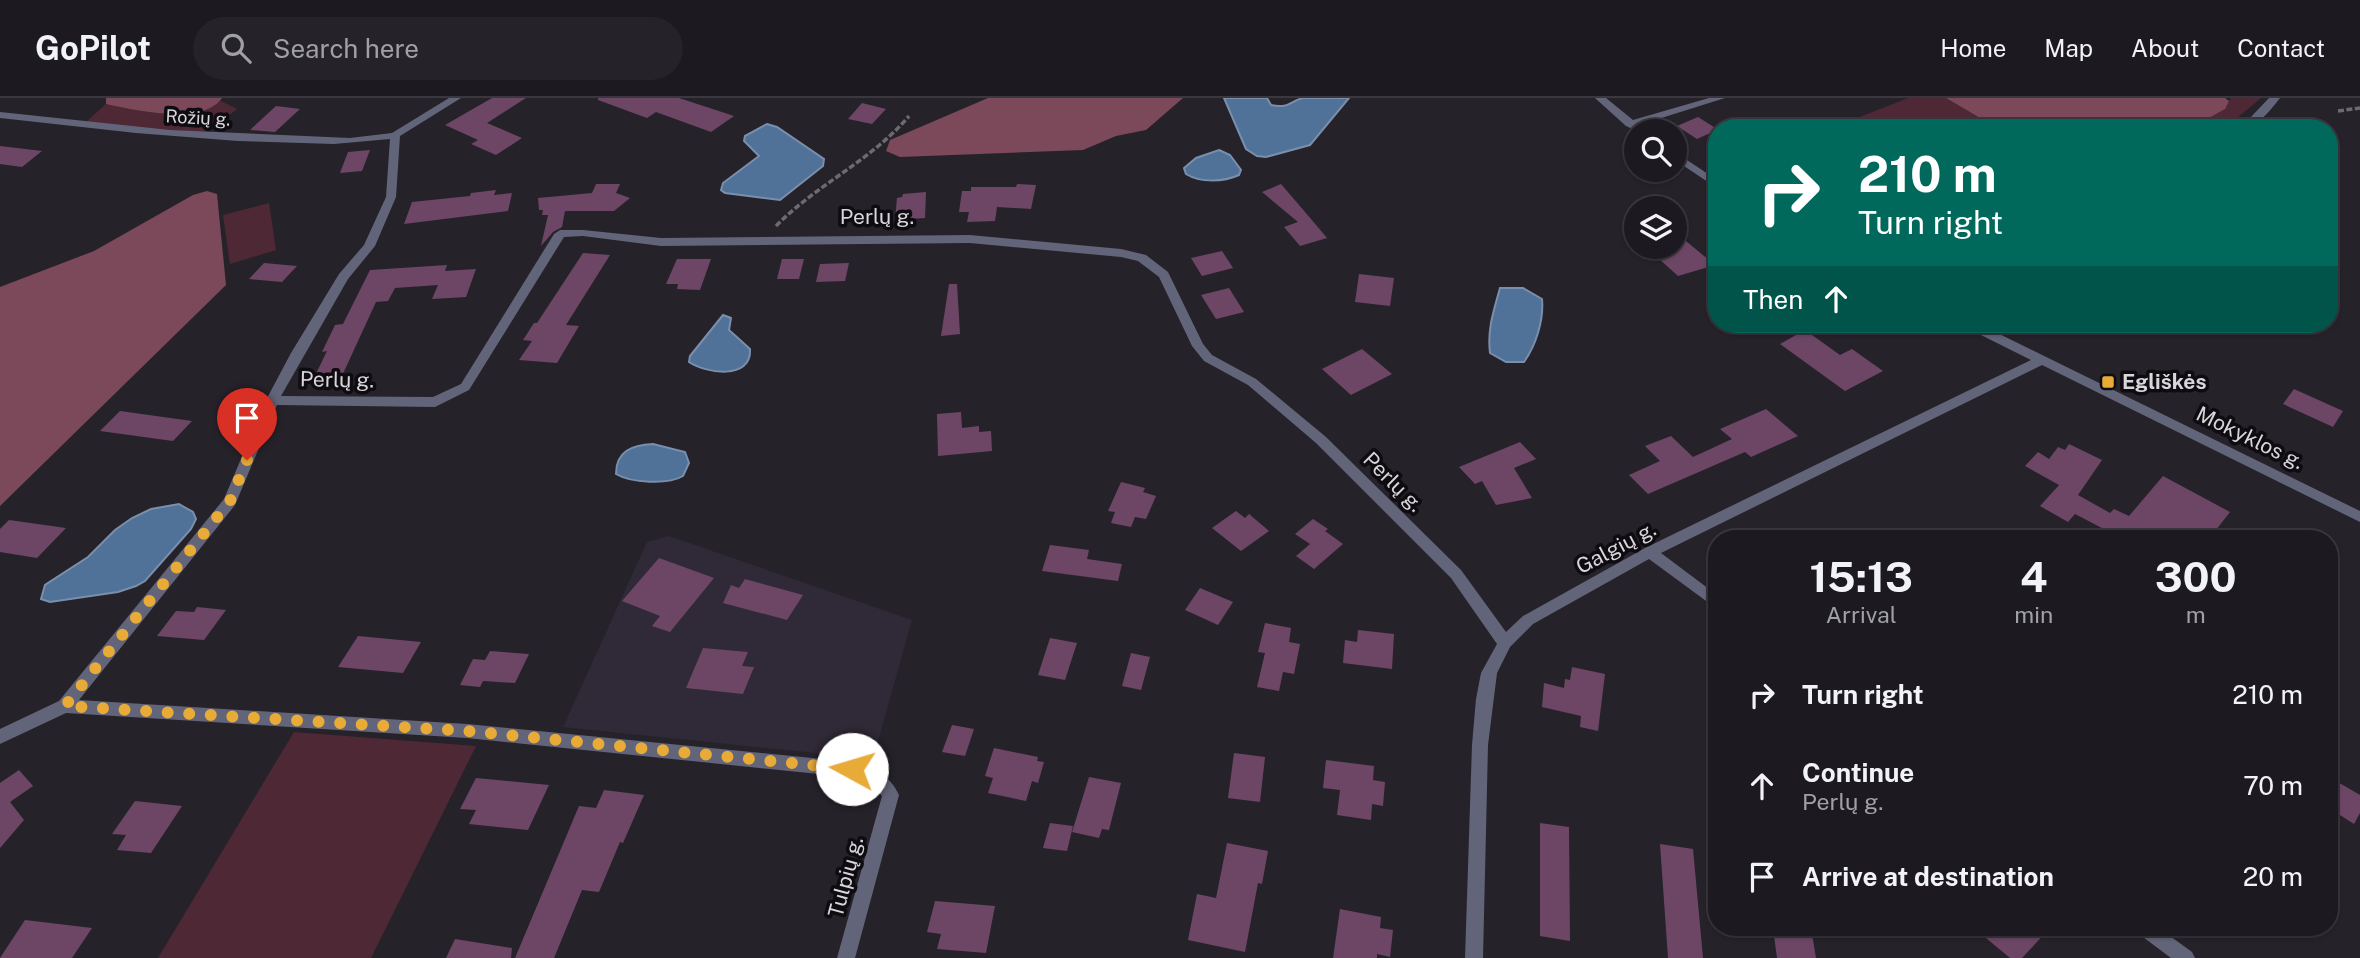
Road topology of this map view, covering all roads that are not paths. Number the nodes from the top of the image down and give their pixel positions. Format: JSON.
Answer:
{"nodes":[{"id":1,"x":456,"y":98,"type":"edge"},
{"id":2,"x":1600,"y":98,"type":"edge"},
{"id":3,"x":1720,"y":98,"type":"edge"},
{"id":4,"x":2275,"y":98,"type":"edge"},
{"id":5,"x":0,"y":115,"type":"edge"},
{"id":6,"x":1624,"y":119,"type":"edge"},
{"id":7,"x":1647,"y":119,"type":"edge"},
{"id":8,"x":2255,"y":119,"type":"edge"},
{"id":9,"x":395,"y":135,"type":"junction"},
{"id":10,"x":1687,"y":164,"type":"edge"},
{"id":11,"x":1708,"y":179,"type":"edge"},
{"id":12,"x":1987,"y":333,"type":"edge"},
{"id":13,"x":2042,"y":360,"type":"junction"},
{"id":14,"x":272,"y":400,"type":"junction"},
{"id":15,"x":2360,"y":517,"type":"edge"},
{"id":16,"x":1650,"y":552,"type":"junction"},
{"id":17,"x":1708,"y":596,"type":"edge"},
{"id":18,"x":1505,"y":643,"type":"junction"},
{"id":19,"x":65,"y":706,"type":"junction"},
{"id":20,"x":0,"y":737,"type":"edge"},
{"id":21,"x":2156,"y":936,"type":"edge"},
{"id":22,"x":846,"y":958,"type":"edge"},
{"id":23,"x":1474,"y":958,"type":"edge"},
{"id":24,"x":2186,"y":958,"type":"edge"}],
"edges":[{"from":1,"to":9,"type":"street"},
{"from":2,"to":6,"type":"street"},
{"from":3,"to":7,"type":"street"},
{"from":4,"to":8,"type":"street"},
{"from":5,"to":9,"type":"street","name":"Rožių g."},
{"from":9,"to":14,"type":"street"},
{"from":10,"to":11,"type":"street"},
{"from":12,"to":13,"type":"street","name":"Mokyklos g."},
{"from":13,"to":15,"type":"street","name":"Mokyklos g."},
{"from":13,"to":16,"type":"street","name":"Galgių g."},
{"from":14,"to":18,"type":"street","name":"Perlų g."},
{"from":14,"to":19,"type":"street","name":"Perlų g."},
{"from":16,"to":17,"type":"street"},
{"from":16,"to":18,"type":"street","name":"Galgių g."},
{"from":18,"to":23,"type":"street","name":"Galgių g."},
{"from":19,"to":20,"type":"street","name":"Tulpių g."},
{"from":19,"to":22,"type":"street","name":"Tulpių g."},
{"from":21,"to":24,"type":"street"}]}
